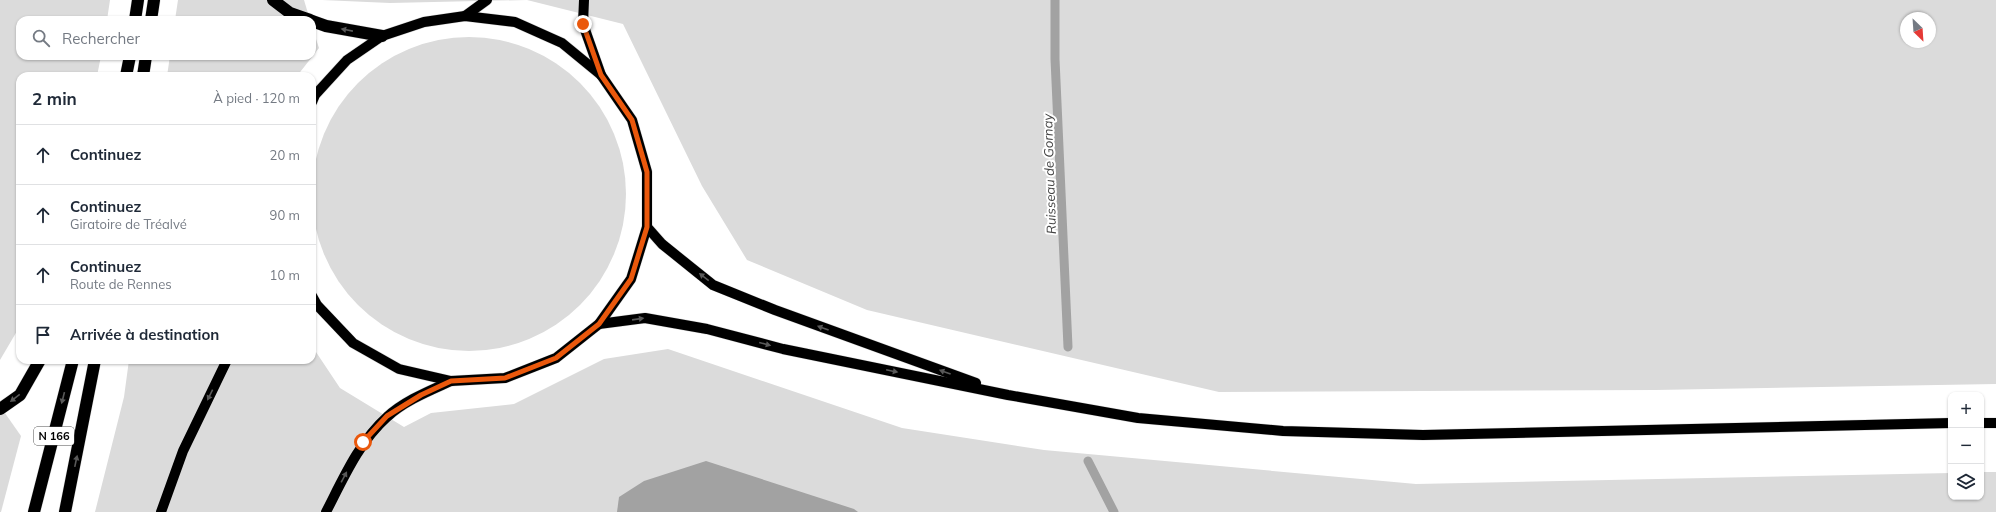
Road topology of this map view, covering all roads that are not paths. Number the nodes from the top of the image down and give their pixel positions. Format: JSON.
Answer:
{"nodes":[{"id":1,"x":138,"y":0,"type":"edge"},
{"id":2,"x":154,"y":0,"type":"edge"},
{"id":3,"x":273,"y":0,"type":"edge"},
{"id":4,"x":487,"y":0,"type":"edge"},
{"id":5,"x":584,"y":0,"type":"edge"},
{"id":6,"x":136,"y":16,"type":"edge"},
{"id":7,"x":152,"y":16,"type":"edge"},
{"id":8,"x":299,"y":16,"type":"edge"},
{"id":9,"x":465,"y":16,"type":"junction"},
{"id":10,"x":316,"y":22,"type":"edge"},
{"id":11,"x":382,"y":36,"type":"junction"},
{"id":12,"x":129,"y":60,"type":"edge"},
{"id":13,"x":145,"y":60,"type":"edge"},
{"id":14,"x":127,"y":72,"type":"edge"},
{"id":15,"x":144,"y":72,"type":"edge"},
{"id":16,"x":601,"y":75,"type":"junction"},
{"id":17,"x":316,"y":94,"type":"edge"},
{"id":18,"x":647,"y":227,"type":"junction"},
{"id":19,"x":316,"y":305,"type":"edge"},
{"id":20,"x":599,"y":324,"type":"junction"},
{"id":21,"x":38,"y":364,"type":"edge"},
{"id":22,"x":72,"y":364,"type":"edge"},
{"id":23,"x":94,"y":364,"type":"edge"},
{"id":24,"x":225,"y":364,"type":"edge"},
{"id":25,"x":451,"y":381,"type":"junction"},
{"id":26,"x":1008,"y":395,"type":"junction"},
{"id":27,"x":0,"y":409,"type":"edge"},
{"id":28,"x":1948,"y":423,"type":"edge"},
{"id":29,"x":1984,"y":423,"type":"edge"},
{"id":30,"x":1996,"y":423,"type":"edge"},
{"id":31,"x":34,"y":512,"type":"edge"},
{"id":32,"x":64,"y":512,"type":"edge"},
{"id":33,"x":161,"y":512,"type":"edge"},
{"id":34,"x":326,"y":512,"type":"edge"}],
"edges":[{"from":1,"to":6,"type":"highway"},
{"from":2,"to":7,"type":"highway"},
{"from":3,"to":8,"type":"highway"},
{"from":4,"to":9,"type":"main road"},
{"from":5,"to":16,"type":"main road"},
{"from":9,"to":11,"type":"main road"},
{"from":9,"to":16,"type":"main road"},
{"from":11,"to":10,"type":"highway","one_way":true},
{"from":11,"to":17,"type":"main road"},
{"from":12,"to":14,"type":"highway"},
{"from":13,"to":15,"type":"highway"},
{"from":16,"to":18,"type":"main road"},
{"from":18,"to":20,"type":"main road"},
{"from":26,"to":18,"type":"main road","one_way":true},
{"from":19,"to":25,"type":"main road"},
{"from":20,"to":25,"type":"main road"},
{"from":20,"to":26,"type":"main road","one_way":true},
{"from":21,"to":27,"type":"highway","one_way":true},
{"from":22,"to":31,"type":"highway","number":"N 166","one_way":true},
{"from":32,"to":23,"type":"highway","number":"N 166","one_way":true},
{"from":24,"to":33,"type":"main road","one_way":true},
{"from":34,"to":25,"type":"main road","one_way":true},
{"from":26,"to":28,"type":"main road"},
{"from":29,"to":30,"type":"main road"}]}
